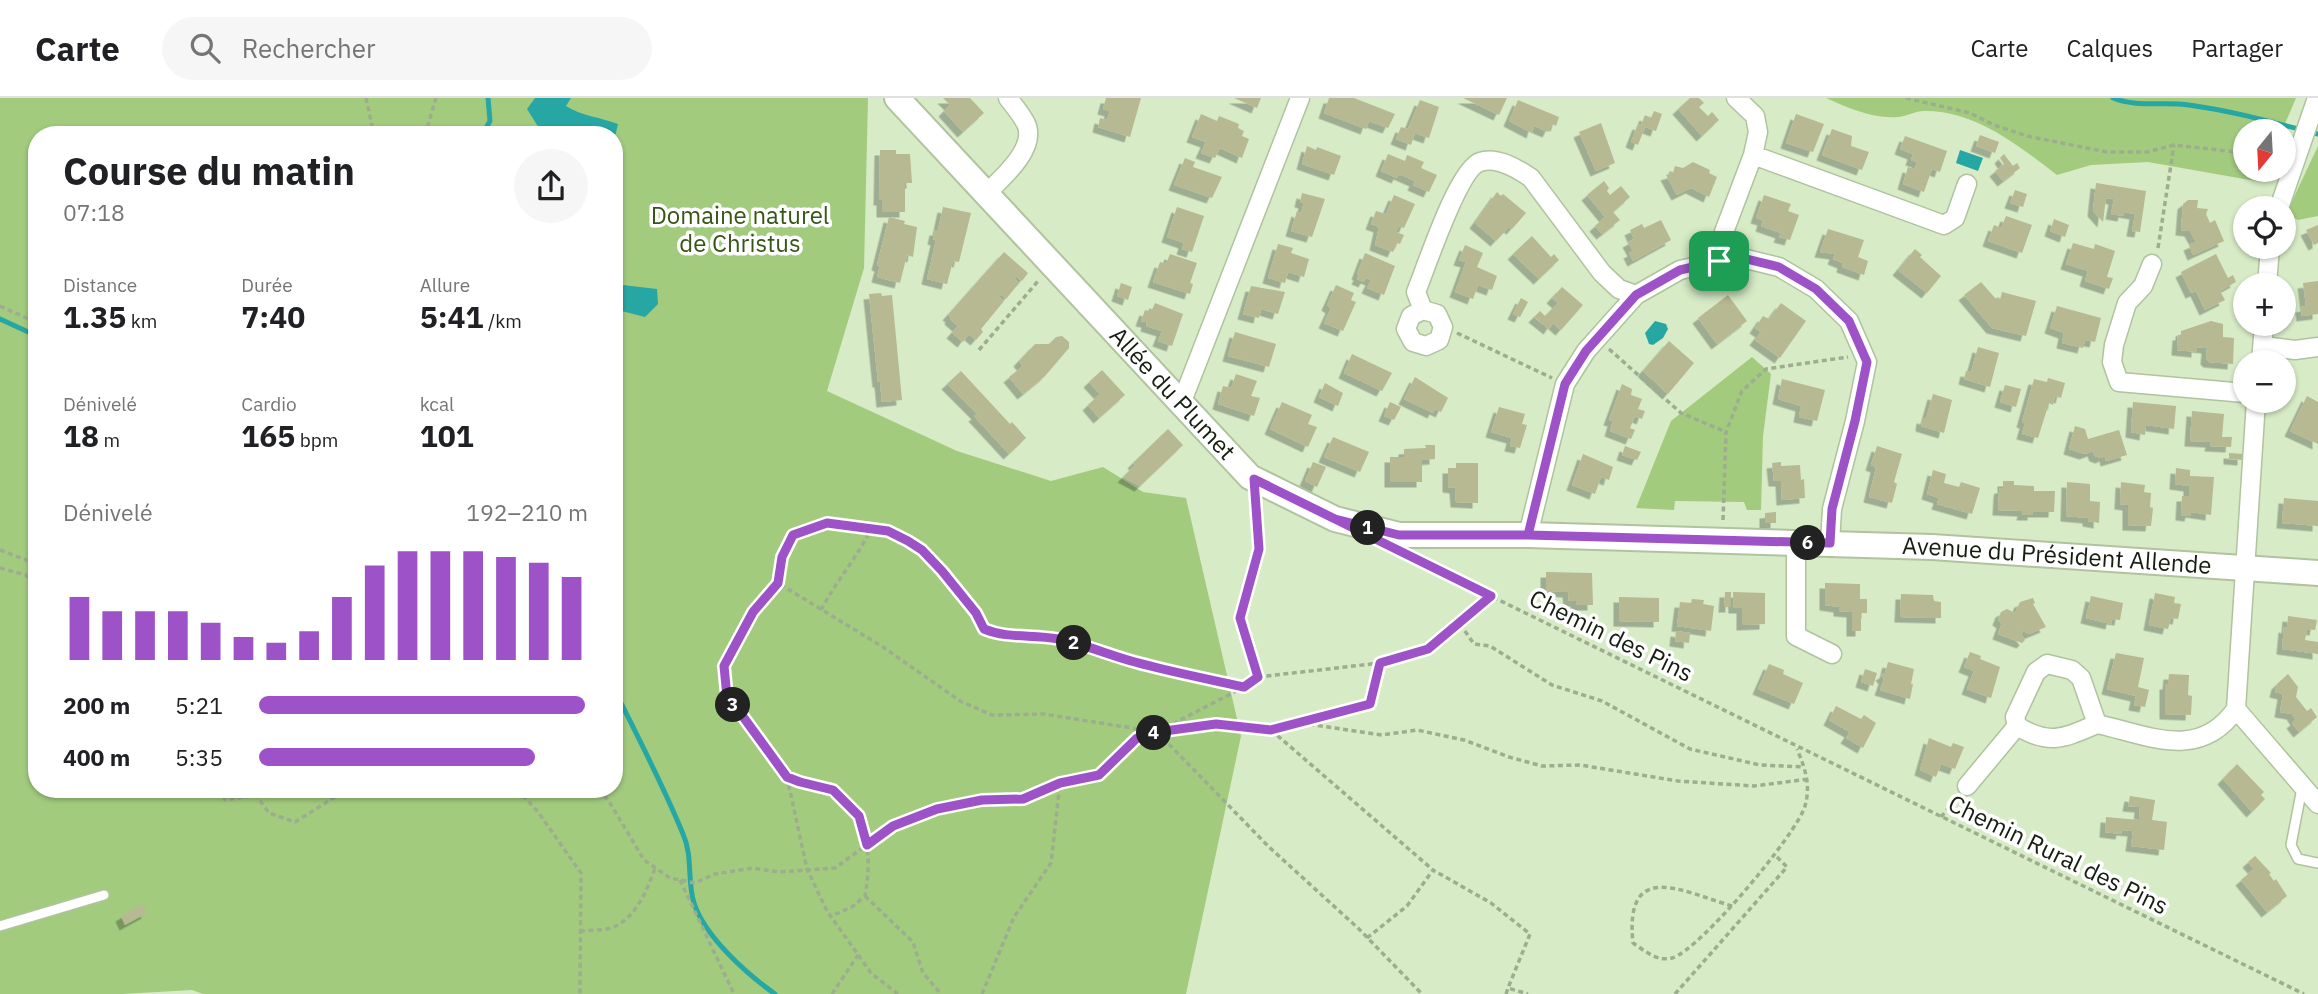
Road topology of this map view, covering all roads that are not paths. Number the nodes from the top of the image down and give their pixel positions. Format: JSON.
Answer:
{"nodes":[{"id":1,"x":897,"y":98,"type":"edge"},
{"id":2,"x":1008,"y":98,"type":"edge"},
{"id":3,"x":1300,"y":98,"type":"edge"},
{"id":4,"x":1736,"y":98,"type":"edge"},
{"id":5,"x":2317,"y":98,"type":"edge"},
{"id":6,"x":1753,"y":155,"type":"junction"},
{"id":7,"x":1967,"y":184,"type":"dead end"},
{"id":8,"x":986,"y":194,"type":"junction"},
{"id":9,"x":2282,"y":196,"type":"edge"},
{"id":10,"x":1719,"y":261,"type":"junction"},
{"id":11,"x":2152,"y":264,"type":"road end"},
{"id":12,"x":1636,"y":295,"type":"junction"},
{"id":13,"x":1423,"y":310,"type":"junction"},
{"id":14,"x":2318,"y":347,"type":"edge"},
{"id":15,"x":2295,"y":350,"type":"edge"},
{"id":16,"x":2233,"y":392,"type":"edge"},
{"id":17,"x":1181,"y":404,"type":"junction"},
{"id":18,"x":2255,"y":413,"type":"edge"},
{"id":19,"x":1528,"y":535,"type":"junction"},
{"id":20,"x":1796,"y":543,"type":"junction"},
{"id":21,"x":1830,"y":543,"type":"junction"},
{"id":22,"x":2246,"y":568,"type":"junction"},
{"id":23,"x":2318,"y":573,"type":"edge"},
{"id":24,"x":1832,"y":654,"type":"dead end"},
{"id":25,"x":2236,"y":709,"type":"junction"},
{"id":26,"x":2097,"y":724,"type":"junction"},
{"id":27,"x":2017,"y":726,"type":"junction"},
{"id":28,"x":1967,"y":786,"type":"road end"},
{"id":29,"x":2303,"y":787,"type":"junction"},
{"id":30,"x":2318,"y":804,"type":"edge"},
{"id":31,"x":2318,"y":863,"type":"edge"},
{"id":32,"x":104,"y":895,"type":"dead end"},
{"id":33,"x":0,"y":926,"type":"edge"}],
"edges":[{"from":1,"to":8,"type":"street","name":"Allée du Plumet"},
{"from":2,"to":8,"type":"street"},
{"from":3,"to":17,"type":"street"},
{"from":4,"to":6,"type":"street"},
{"from":5,"to":9,"type":"street"},
{"from":6,"to":7,"type":"street"},
{"from":6,"to":10,"type":"street"},
{"from":8,"to":17,"type":"street","name":"Allée du Plumet"},
{"from":10,"to":12,"type":"street"},
{"from":10,"to":21,"type":"street"},
{"from":11,"to":16,"type":"street"},
{"from":12,"to":13,"type":"street"},
{"from":12,"to":19,"type":"street"},
{"from":13,"to":13,"type":"street"},
{"from":14,"to":15,"type":"street"},
{"from":17,"to":19,"type":"street","name":"Allée du Plumet"},
{"from":18,"to":22,"type":"street"},
{"from":19,"to":20,"type":"street","name":"Avenue du Président Allende"},
{"from":20,"to":21,"type":"street","name":"Avenue du Président Allende"},
{"from":20,"to":24,"type":"street"},
{"from":21,"to":22,"type":"street","name":"Avenue du Président Allende"},
{"from":22,"to":23,"type":"street","name":"Avenue du Président Allende"},
{"from":22,"to":25,"type":"street"},
{"from":25,"to":26,"type":"street"},
{"from":25,"to":29,"type":"street"},
{"from":26,"to":27,"type":"street"},
{"from":26,"to":27,"type":"street"},
{"from":27,"to":28,"type":"street"},
{"from":29,"to":30,"type":"street"},
{"from":29,"to":31,"type":"lane"},
{"from":32,"to":33,"type":"lane"}]}
